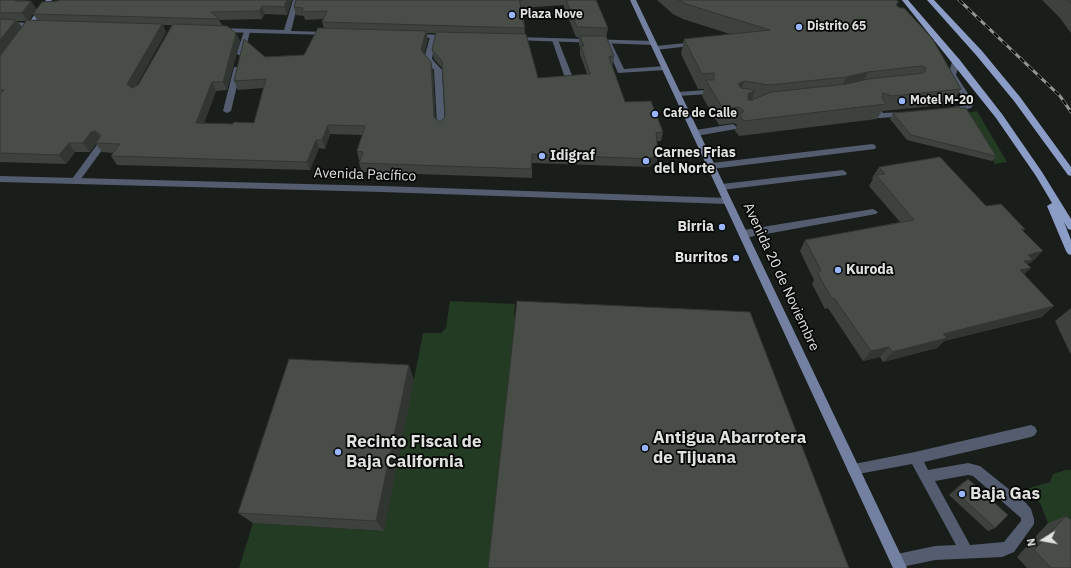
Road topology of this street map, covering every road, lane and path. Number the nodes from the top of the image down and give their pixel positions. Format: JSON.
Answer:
{"nodes":[{"id":1,"x":50,"y":0,"type":"edge"},
{"id":2,"x":296,"y":0,"type":"edge"},
{"id":3,"x":633,"y":0,"type":"edge"},
{"id":4,"x":905,"y":0,"type":"edge"},
{"id":5,"x":930,"y":0,"type":"edge"},
{"id":6,"x":920,"y":16,"type":"junction"},
{"id":7,"x":910,"y":18,"type":"edge"},
{"id":8,"x":0,"y":24,"type":"edge"},
{"id":9,"x":30,"y":25,"type":"junction"},
{"id":10,"x":46,"y":25,"type":"edge"},
{"id":11,"x":210,"y":30,"type":"edge"},
{"id":12,"x":247,"y":31,"type":"junction"},
{"id":13,"x":288,"y":32,"type":"junction"},
{"id":14,"x":333,"y":34,"type":"edge"},
{"id":15,"x":21,"y":36,"type":"edge"},
{"id":16,"x":410,"y":36,"type":"edge"},
{"id":17,"x":433,"y":37,"type":"junction"},
{"id":18,"x":456,"y":38,"type":"edge"},
{"id":19,"x":509,"y":39,"type":"edge"},
{"id":20,"x":555,"y":40,"type":"junction"},
{"id":21,"x":608,"y":42,"type":"junction"},
{"id":22,"x":705,"y":43,"type":"edge"},
{"id":23,"x":655,"y":45,"type":"junction"},
{"id":24,"x":956,"y":61,"type":"junction"},
{"id":25,"x":665,"y":68,"type":"junction"},
{"id":26,"x":569,"y":78,"type":"edge"},
{"id":27,"x":706,"y":92,"type":"dead end"},
{"id":28,"x":678,"y":94,"type":"junction"},
{"id":29,"x":941,"y":110,"type":"edge"},
{"id":30,"x":227,"y":111,"type":"dead end"},
{"id":31,"x":878,"y":112,"type":"edge"},
{"id":32,"x":911,"y":113,"type":"edge"},
{"id":33,"x":441,"y":126,"type":"edge"},
{"id":34,"x":734,"y":128,"type":"dead end"},
{"id":35,"x":696,"y":133,"type":"junction"},
{"id":36,"x":102,"y":144,"type":"edge"},
{"id":37,"x":872,"y":146,"type":"dead end"},
{"id":38,"x":712,"y":166,"type":"junction"},
{"id":39,"x":843,"y":173,"type":"dead end"},
{"id":40,"x":1071,"y":173,"type":"edge"},
{"id":41,"x":1039,"y":174,"type":"junction"},
{"id":42,"x":0,"y":179,"type":"edge"},
{"id":43,"x":75,"y":181,"type":"junction"},
{"id":44,"x":722,"y":187,"type":"junction"},
{"id":45,"x":728,"y":201,"type":"junction"},
{"id":46,"x":873,"y":212,"type":"dead end"},
{"id":47,"x":1071,"y":227,"type":"edge"},
{"id":48,"x":744,"y":234,"type":"junction"},
{"id":49,"x":1071,"y":250,"type":"edge"},
{"id":50,"x":1031,"y":431,"type":"dead end"},
{"id":51,"x":915,"y":458,"type":"junction"},
{"id":52,"x":853,"y":469,"type":"junction"},
{"id":53,"x":925,"y":477,"type":"junction"},
{"id":54,"x":966,"y":551,"type":"junction"},
{"id":55,"x":898,"y":565,"type":"edge"}],
"edges":[{"from":1,"to":9,"type":"main road"},
{"from":2,"to":13,"type":"street"},
{"from":3,"to":23,"type":"main road","name":"Avenida 20 de Noviembre"},
{"from":4,"to":6,"type":"main road"},
{"from":5,"to":40,"type":"main road"},
{"from":6,"to":7,"type":"street"},
{"from":6,"to":24,"type":"main road"},
{"from":8,"to":9,"type":"street"},
{"from":9,"to":10,"type":"street"},
{"from":9,"to":15,"type":"main road"},
{"from":11,"to":12,"type":"street"},
{"from":12,"to":13,"type":"street"},
{"from":12,"to":30,"type":"street"},
{"from":13,"to":14,"type":"street"},
{"from":16,"to":17,"type":"street"},
{"from":17,"to":18,"type":"street"},
{"from":17,"to":33,"type":"street"},
{"from":19,"to":20,"type":"street"},
{"from":20,"to":21,"type":"street"},
{"from":20,"to":26,"type":"street"},
{"from":21,"to":23,"type":"street"},
{"from":21,"to":25,"type":"street"},
{"from":22,"to":23,"type":"street"},
{"from":23,"to":25,"type":"main road","name":"Avenida 20 de Noviembre"},
{"from":24,"to":29,"type":"street"},
{"from":24,"to":41,"type":"main road"},
{"from":25,"to":28,"type":"main road","name":"Avenida 20 de Noviembre"},
{"from":27,"to":28,"type":"street"},
{"from":28,"to":35,"type":"main road","name":"Avenida 20 de Noviembre"},
{"from":31,"to":32,"type":"street"},
{"from":34,"to":35,"type":"street"},
{"from":35,"to":38,"type":"main road","name":"Avenida 20 de Noviembre"},
{"from":36,"to":43,"type":"street"},
{"from":37,"to":38,"type":"street"},
{"from":38,"to":44,"type":"main road","name":"Avenida 20 de Noviembre"},
{"from":39,"to":44,"type":"street"},
{"from":41,"to":47,"type":"main road"},
{"from":41,"to":49,"type":"main road"},
{"from":42,"to":43,"type":"street","name":"Avenida Pacífico"},
{"from":43,"to":45,"type":"street","name":"Avenida Pacífico"},
{"from":44,"to":45,"type":"main road","name":"Avenida 20 de Noviembre"},
{"from":45,"to":48,"type":"main road","name":"Avenida 20 de Noviembre"},
{"from":46,"to":48,"type":"street"},
{"from":48,"to":52,"type":"main road","name":"Avenida 20 de Noviembre"},
{"from":50,"to":51,"type":"street"},
{"from":51,"to":52,"type":"street"},
{"from":51,"to":53,"type":"street"},
{"from":52,"to":55,"type":"main road","name":"Avenida 20 de Noviembre"},
{"from":53,"to":54,"type":"street"},
{"from":53,"to":54,"type":"street"},
{"from":54,"to":55,"type":"street"}]}
